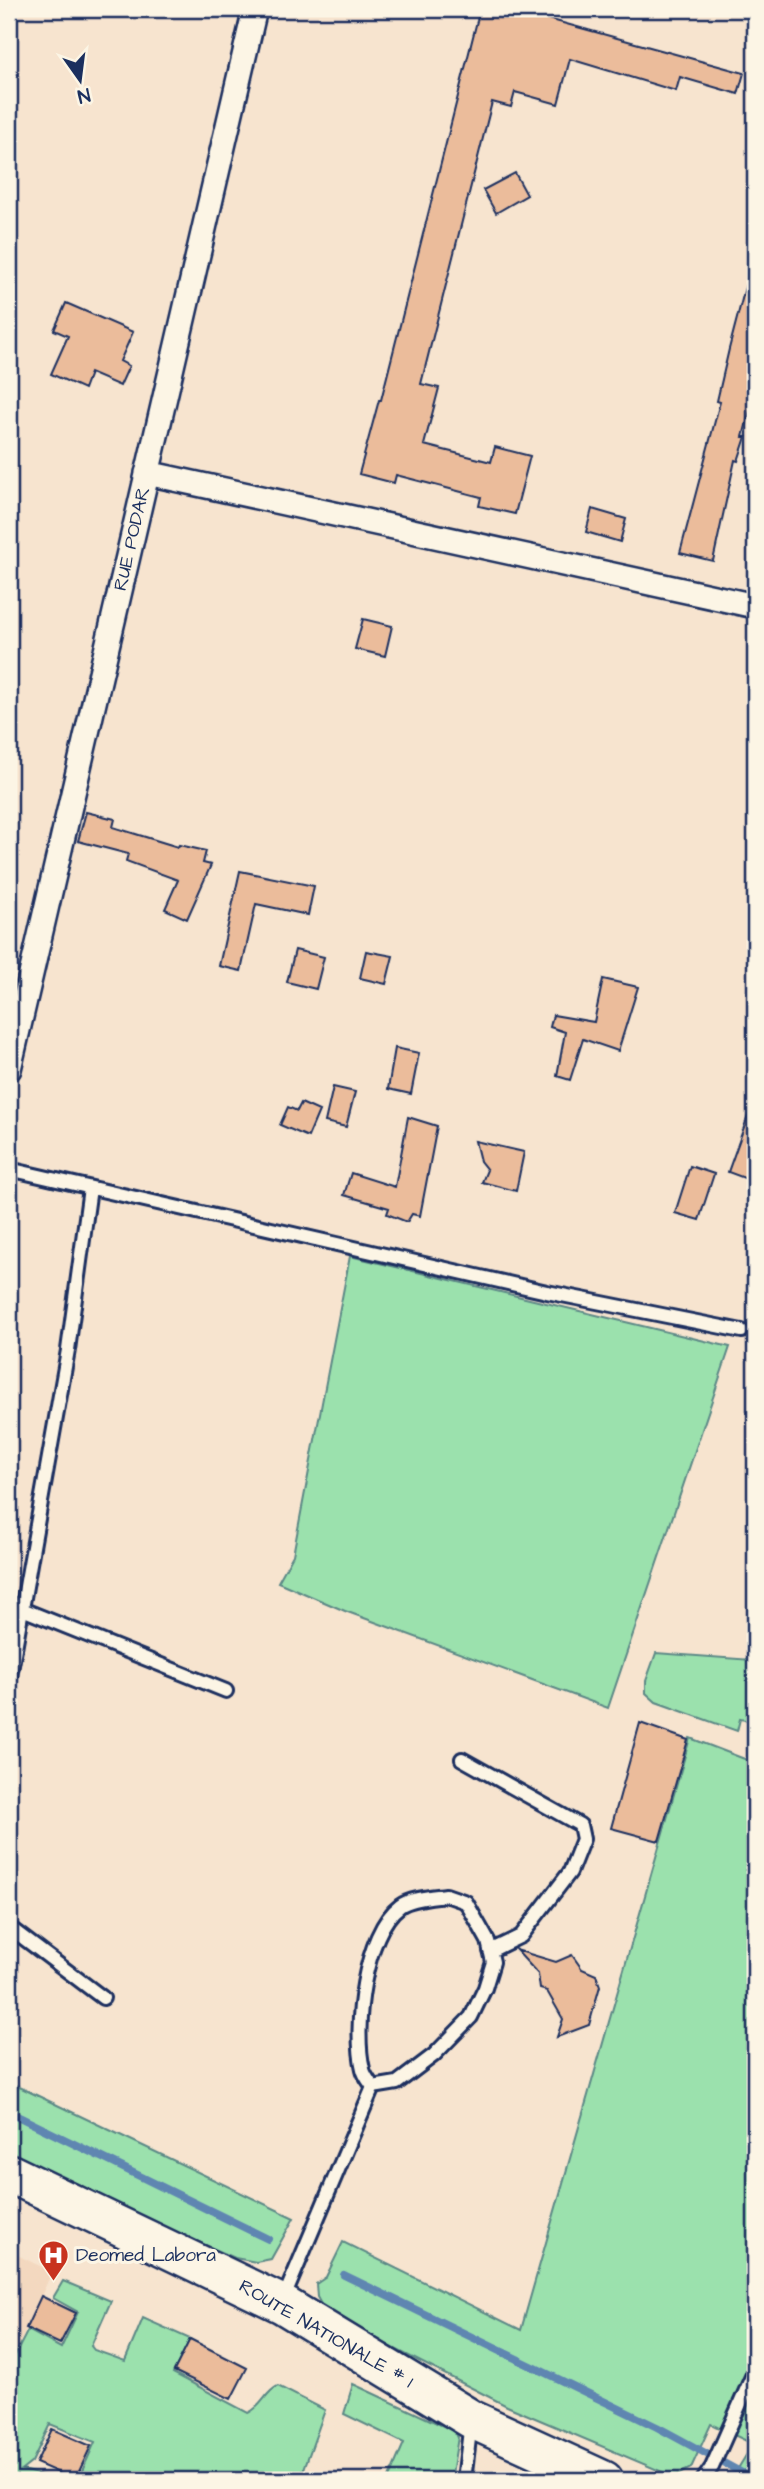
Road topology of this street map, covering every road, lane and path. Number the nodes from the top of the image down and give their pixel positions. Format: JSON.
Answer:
{"nodes":[{"id":1,"x":255,"y":9,"type":"edge"},
{"id":2,"x":147,"y":473,"type":"junction"},
{"id":3,"x":755,"y":606,"type":"edge"},
{"id":4,"x":9,"y":1069,"type":"edge"},
{"id":5,"x":9,"y":1169,"type":"edge"},
{"id":6,"x":90,"y":1188,"type":"junction"},
{"id":7,"x":742,"y":1331,"type":"dead end"},
{"id":8,"x":22,"y":1609,"type":"junction"},
{"id":9,"x":9,"y":1682,"type":"edge"},
{"id":10,"x":226,"y":1691,"type":"dead end"},
{"id":11,"x":463,"y":1759,"type":"dead end"},
{"id":12,"x":9,"y":1927,"type":"edge"},
{"id":13,"x":490,"y":1951,"type":"junction"},
{"id":14,"x":103,"y":1998,"type":"dead end"},
{"id":15,"x":373,"y":2087,"type":"junction"},
{"id":16,"x":9,"y":2173,"type":"edge"},
{"id":17,"x":282,"y":2304,"type":"junction"},
{"id":18,"x":755,"y":2370,"type":"edge"},
{"id":19,"x":471,"y":2419,"type":"junction"},
{"id":20,"x":464,"y":2480,"type":"edge"},
{"id":21,"x":604,"y":2480,"type":"edge"},
{"id":22,"x":703,"y":2480,"type":"edge"}],
"edges":[{"from":1,"to":2,"type":"street","name":"RUE PODAR"},
{"from":2,"to":3,"type":"street"},
{"from":2,"to":4,"type":"street","name":"RUE PODAR"},
{"from":5,"to":6,"type":"lane"},
{"from":6,"to":7,"type":"lane"},
{"from":6,"to":8,"type":"lane"},
{"from":8,"to":9,"type":"lane"},
{"from":8,"to":10,"type":"lane"},
{"from":11,"to":13,"type":"lane"},
{"from":12,"to":14,"type":"lane"},
{"from":13,"to":15,"type":"lane"},
{"from":13,"to":15,"type":"lane"},
{"from":15,"to":17,"type":"lane"},
{"from":16,"to":17,"type":"main road","name":"ROUTE NATIONALE # 1"},
{"from":17,"to":19,"type":"main road","name":"ROUTE NATIONALE # 1"},
{"from":18,"to":22,"type":"lane"},
{"from":19,"to":20,"type":"lane"},
{"from":19,"to":21,"type":"main road","name":"ROUTE NATIONALE # 1"}]}
